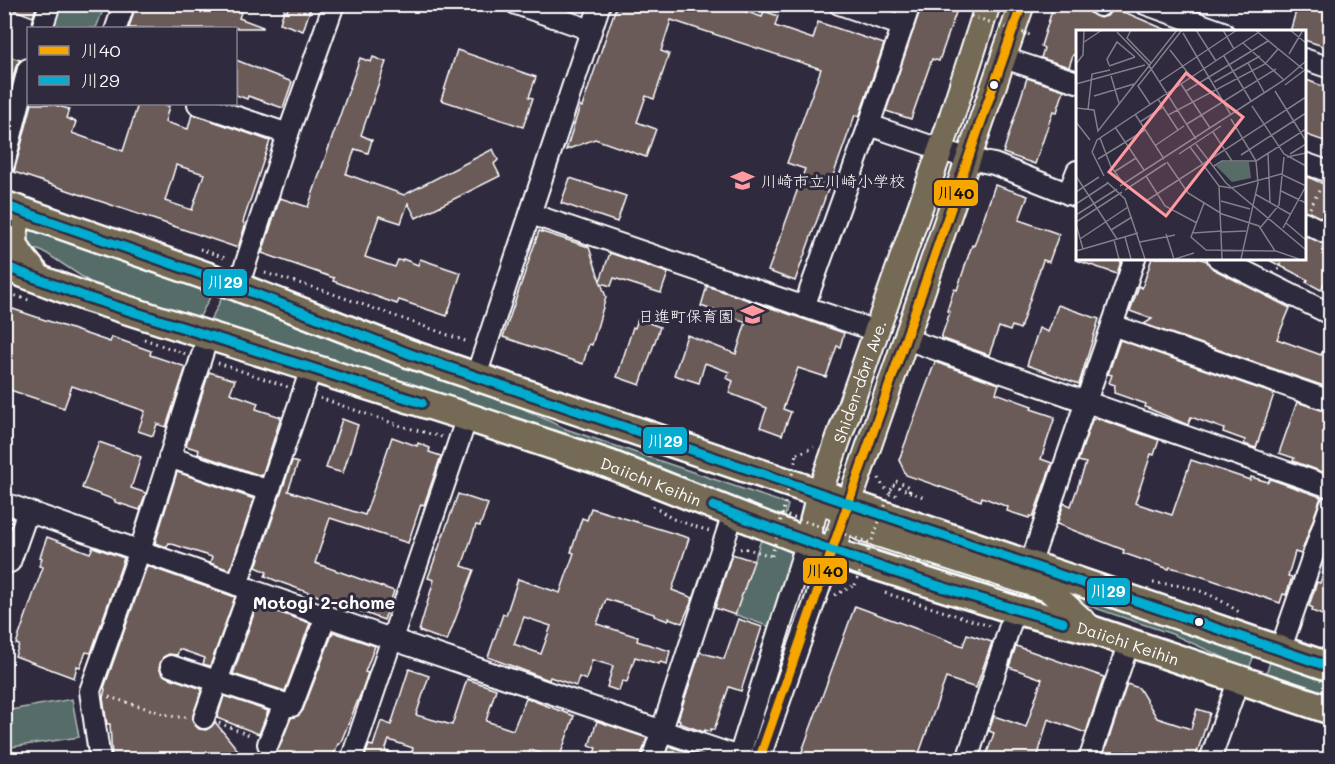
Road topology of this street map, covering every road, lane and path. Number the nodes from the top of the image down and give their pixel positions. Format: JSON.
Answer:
{"nodes":[{"id":1,"x":50,"y":4,"type":"edge"},
{"id":2,"x":334,"y":4,"type":"edge"},
{"id":3,"x":600,"y":4,"type":"edge"},
{"id":4,"x":839,"y":4,"type":"edge"},
{"id":5,"x":910,"y":4,"type":"edge"},
{"id":6,"x":1022,"y":4,"type":"edge"},
{"id":7,"x":1145,"y":4,"type":"edge"},
{"id":8,"x":124,"y":5,"type":"edge"},
{"id":9,"x":518,"y":5,"type":"edge"},
{"id":10,"x":980,"y":10,"type":"edge"},
{"id":11,"x":42,"y":27,"type":"edge"},
{"id":12,"x":116,"y":27,"type":"edge"},
{"id":13,"x":903,"y":27,"type":"junction"},
{"id":14,"x":591,"y":30,"type":"junction"},
{"id":15,"x":1216,"y":30,"type":"edge"},
{"id":16,"x":1030,"y":35,"type":"dead end"},
{"id":17,"x":1004,"y":58,"type":"junction"},
{"id":18,"x":1305,"y":59,"type":"edge"},
{"id":19,"x":1329,"y":64,"type":"edge"},
{"id":20,"x":27,"y":73,"type":"edge"},
{"id":21,"x":1076,"y":82,"type":"edge"},
{"id":22,"x":201,"y":105,"type":"edge"},
{"id":23,"x":869,"y":124,"type":"junction"},
{"id":24,"x":288,"y":134,"type":"junction"},
{"id":25,"x":940,"y":149,"type":"junction"},
{"id":26,"x":969,"y":159,"type":"junction"},
{"id":27,"x":1305,"y":163,"type":"edge"},
{"id":28,"x":4,"y":164,"type":"edge"},
{"id":29,"x":1329,"y":172,"type":"edge"},
{"id":30,"x":1076,"y":177,"type":"edge"},
{"id":31,"x":1073,"y":196,"type":"edge"},
{"id":32,"x":12,"y":208,"type":"edge"},
{"id":33,"x":531,"y":214,"type":"junction"},
{"id":34,"x":1306,"y":217,"type":"edge"},
{"id":35,"x":1330,"y":235,"type":"edge"},
{"id":36,"x":1134,"y":260,"type":"edge"},
{"id":37,"x":1222,"y":260,"type":"edge"},
{"id":38,"x":4,"y":266,"type":"edge"},
{"id":39,"x":38,"y":278,"type":"junction"},
{"id":40,"x":247,"y":279,"type":"junction"},
{"id":41,"x":1116,"y":303,"type":"junction"},
{"id":42,"x":804,"y":307,"type":"junction"},
{"id":43,"x":1330,"y":314,"type":"edge"},
{"id":44,"x":876,"y":332,"type":"junction"},
{"id":45,"x":906,"y":339,"type":"junction"},
{"id":46,"x":471,"y":344,"type":"dead end"},
{"id":47,"x":210,"y":349,"type":"junction"},
{"id":48,"x":476,"y":376,"type":"junction"},
{"id":49,"x":307,"y":381,"type":"junction"},
{"id":50,"x":1086,"y":401,"type":"junction"},
{"id":51,"x":1330,"y":401,"type":"edge"},
{"id":52,"x":467,"y":417,"type":"junction"},
{"id":53,"x":450,"y":440,"type":"dead end"},
{"id":54,"x":823,"y":443,"type":"dead end"},
{"id":55,"x":169,"y":457,"type":"junction"},
{"id":56,"x":879,"y":477,"type":"dead end"},
{"id":57,"x":896,"y":482,"type":"dead end"},
{"id":58,"x":1330,"y":487,"type":"edge"},
{"id":59,"x":808,"y":490,"type":"junction"},
{"id":60,"x":269,"y":491,"type":"junction"},
{"id":61,"x":909,"y":492,"type":"junction"},
{"id":62,"x":923,"y":497,"type":"dead end"},
{"id":63,"x":901,"y":498,"type":"dead end"},
{"id":64,"x":4,"y":503,"type":"edge"},
{"id":65,"x":648,"y":503,"type":"dead end"},
{"id":66,"x":1330,"y":506,"type":"edge"},
{"id":67,"x":847,"y":509,"type":"junction"},
{"id":68,"x":28,"y":511,"type":"junction"},
{"id":69,"x":730,"y":526,"type":"junction"},
{"id":70,"x":791,"y":529,"type":"junction"},
{"id":71,"x":871,"y":543,"type":"junction"},
{"id":72,"x":744,"y":548,"type":"dead end"},
{"id":73,"x":140,"y":550,"type":"junction"},
{"id":74,"x":832,"y":552,"type":"junction"},
{"id":75,"x":10,"y":562,"type":"dead end"},
{"id":76,"x":1030,"y":565,"type":"junction"},
{"id":77,"x":848,"y":580,"type":"dead end"},
{"id":78,"x":859,"y":584,"type":"dead end"},
{"id":79,"x":244,"y":587,"type":"junction"},
{"id":80,"x":882,"y":592,"type":"dead end"},
{"id":81,"x":827,"y":599,"type":"dead end"},
{"id":82,"x":326,"y":616,"type":"junction"},
{"id":83,"x":1006,"y":619,"type":"junction"},
{"id":84,"x":1094,"y":631,"type":"junction"},
{"id":85,"x":391,"y":639,"type":"junction"},
{"id":86,"x":1129,"y":642,"type":"junction"},
{"id":87,"x":1280,"y":651,"type":"junction"},
{"id":88,"x":171,"y":666,"type":"dead end"},
{"id":89,"x":1330,"y":668,"type":"edge"},
{"id":90,"x":1239,"y":679,"type":"junction"},
{"id":91,"x":217,"y":681,"type":"junction"},
{"id":92,"x":284,"y":704,"type":"junction"},
{"id":93,"x":1330,"y":710,"type":"edge"},
{"id":94,"x":204,"y":718,"type":"dead end"},
{"id":95,"x":661,"y":730,"type":"junction"},
{"id":96,"x":268,"y":744,"type":"dead end"},
{"id":97,"x":100,"y":759,"type":"edge"},
{"id":98,"x":351,"y":759,"type":"edge"},
{"id":99,"x":652,"y":759,"type":"edge"},
{"id":100,"x":746,"y":759,"type":"edge"},
{"id":101,"x":967,"y":759,"type":"edge"},
{"id":102,"x":1089,"y":759,"type":"edge"},
{"id":103,"x":1210,"y":759,"type":"edge"}],
"edges":[{"from":1,"to":11,"type":"street"},
{"from":2,"to":24,"type":"street"},
{"from":3,"to":14,"type":"street"},
{"from":4,"to":13,"type":"street"},
{"from":5,"to":13,"type":"street"},
{"from":6,"to":17,"type":"main road","name":"Shiden-dōri Ave."},
{"from":7,"to":15,"type":"street"},
{"from":8,"to":12,"type":"street"},
{"from":9,"to":14,"type":"street"},
{"from":10,"to":16,"type":"path","bridge":true},
{"from":10,"to":25,"type":"main road","name":"Shiden-dōri Ave."},
{"from":13,"to":23,"type":"street"},
{"from":14,"to":33,"type":"street"},
{"from":17,"to":21,"type":"street"},
{"from":17,"to":26,"type":"main road","name":"Shiden-dōri Ave."},
{"from":18,"to":19,"type":"street"},
{"from":20,"to":28,"type":"street"},
{"from":22,"to":24,"type":"street"},
{"from":23,"to":25,"type":"street"},
{"from":23,"to":42,"type":"street"},
{"from":24,"to":40,"type":"street"},
{"from":25,"to":26,"type":"street"},
{"from":25,"to":44,"type":"main road","name":"Shiden-dōri Ave."},
{"from":26,"to":31,"type":"street"},
{"from":26,"to":45,"type":"main road","name":"Shiden-dōri Ave."},
{"from":27,"to":29,"type":"street"},
{"from":29,"to":34,"type":"path"},
{"from":30,"to":31,"type":"street"},
{"from":32,"to":39,"type":"highway"},
{"from":32,"to":40,"type":"highway"},
{"from":33,"to":42,"type":"street"},
{"from":33,"to":48,"type":"street"},
{"from":34,"to":35,"type":"street"},
{"from":36,"to":41,"type":"street"},
{"from":37,"to":43,"type":"street"},
{"from":38,"to":39,"type":"highway","name":"Daiichi Keihin"},
{"from":39,"to":47,"type":"highway","name":"Daiichi Keihin"},
{"from":40,"to":46,"type":"path"},
{"from":40,"to":48,"type":"highway"},
{"from":41,"to":50,"type":"street"},
{"from":41,"to":51,"type":"street"},
{"from":42,"to":44,"type":"street"},
{"from":44,"to":59,"type":"main road","name":"Shiden-dōri Ave."},
{"from":45,"to":50,"type":"street"},
{"from":45,"to":67,"type":"main road","name":"Shiden-dōri Ave."},
{"from":47,"to":49,"type":"highway","name":"Daiichi Keihin"},
{"from":47,"to":49,"type":"path"},
{"from":47,"to":55,"type":"street"},
{"from":48,"to":59,"type":"highway"},
{"from":49,"to":52,"type":"highway","name":"Daiichi Keihin"},
{"from":49,"to":53,"type":"path"},
{"from":49,"to":60,"type":"street"},
{"from":50,"to":58,"type":"street"},
{"from":50,"to":76,"type":"street"},
{"from":52,"to":69,"type":"highway","name":"Daiichi Keihin"},
{"from":52,"to":85,"type":"street"},
{"from":54,"to":70,"type":"path","bridge":true},
{"from":55,"to":60,"type":"street"},
{"from":55,"to":73,"type":"street"},
{"from":56,"to":63,"type":"path"},
{"from":57,"to":61,"type":"path"},
{"from":59,"to":67,"type":"highway"},
{"from":59,"to":70,"type":"main road","name":"Shiden-dōri Ave."},
{"from":59,"to":70,"type":"path"},
{"from":60,"to":79,"type":"street"},
{"from":61,"to":62,"type":"path"},
{"from":61,"to":71,"type":"path","bridge":true},
{"from":64,"to":68,"type":"street"},
{"from":65,"to":69,"type":"path"},
{"from":66,"to":87,"type":"street"},
{"from":67,"to":74,"type":"main road","name":"Shiden-dōri Ave."},
{"from":67,"to":76,"type":"highway"},
{"from":67,"to":84,"type":"main road"},
{"from":68,"to":73,"type":"street"},
{"from":68,"to":75,"type":"street"},
{"from":69,"to":70,"type":"highway","name":"Daiichi Keihin"},
{"from":69,"to":70,"type":"path"},
{"from":69,"to":95,"type":"street"},
{"from":70,"to":71,"type":"path","bridge":true},
{"from":70,"to":72,"type":"path","bridge":true},
{"from":70,"to":74,"type":"highway","name":"Daiichi Keihin"},
{"from":70,"to":100,"type":"street","name":"Shiden-dōri Ave."},
{"from":71,"to":81,"type":"path","bridge":true},
{"from":73,"to":79,"type":"street"},
{"from":73,"to":97,"type":"street"},
{"from":74,"to":83,"type":"highway","name":"Daiichi Keihin"},
{"from":74,"to":100,"type":"street","name":"Shiden-dōri Ave."},
{"from":76,"to":87,"type":"highway"},
{"from":77,"to":78,"type":"path"},
{"from":79,"to":82,"type":"street"},
{"from":79,"to":91,"type":"street"},
{"from":80,"to":83,"type":"path"},
{"from":82,"to":85,"type":"street"},
{"from":82,"to":92,"type":"street"},
{"from":83,"to":84,"type":"highway","name":"Daiichi Keihin"},
{"from":83,"to":101,"type":"street"},
{"from":84,"to":86,"type":"highway","name":"Daiichi Keihin"},
{"from":85,"to":95,"type":"street"},
{"from":85,"to":98,"type":"street"},
{"from":86,"to":90,"type":"highway","name":"Daiichi Keihin"},
{"from":86,"to":102,"type":"street"},
{"from":87,"to":89,"type":"highway"},
{"from":88,"to":91,"type":"street"},
{"from":90,"to":93,"type":"highway","name":"Daiichi Keihin"},
{"from":90,"to":103,"type":"street"},
{"from":91,"to":92,"type":"street"},
{"from":91,"to":94,"type":"street"},
{"from":92,"to":96,"type":"street"},
{"from":95,"to":99,"type":"street"},
{"from":95,"to":100,"type":"street"}]}
